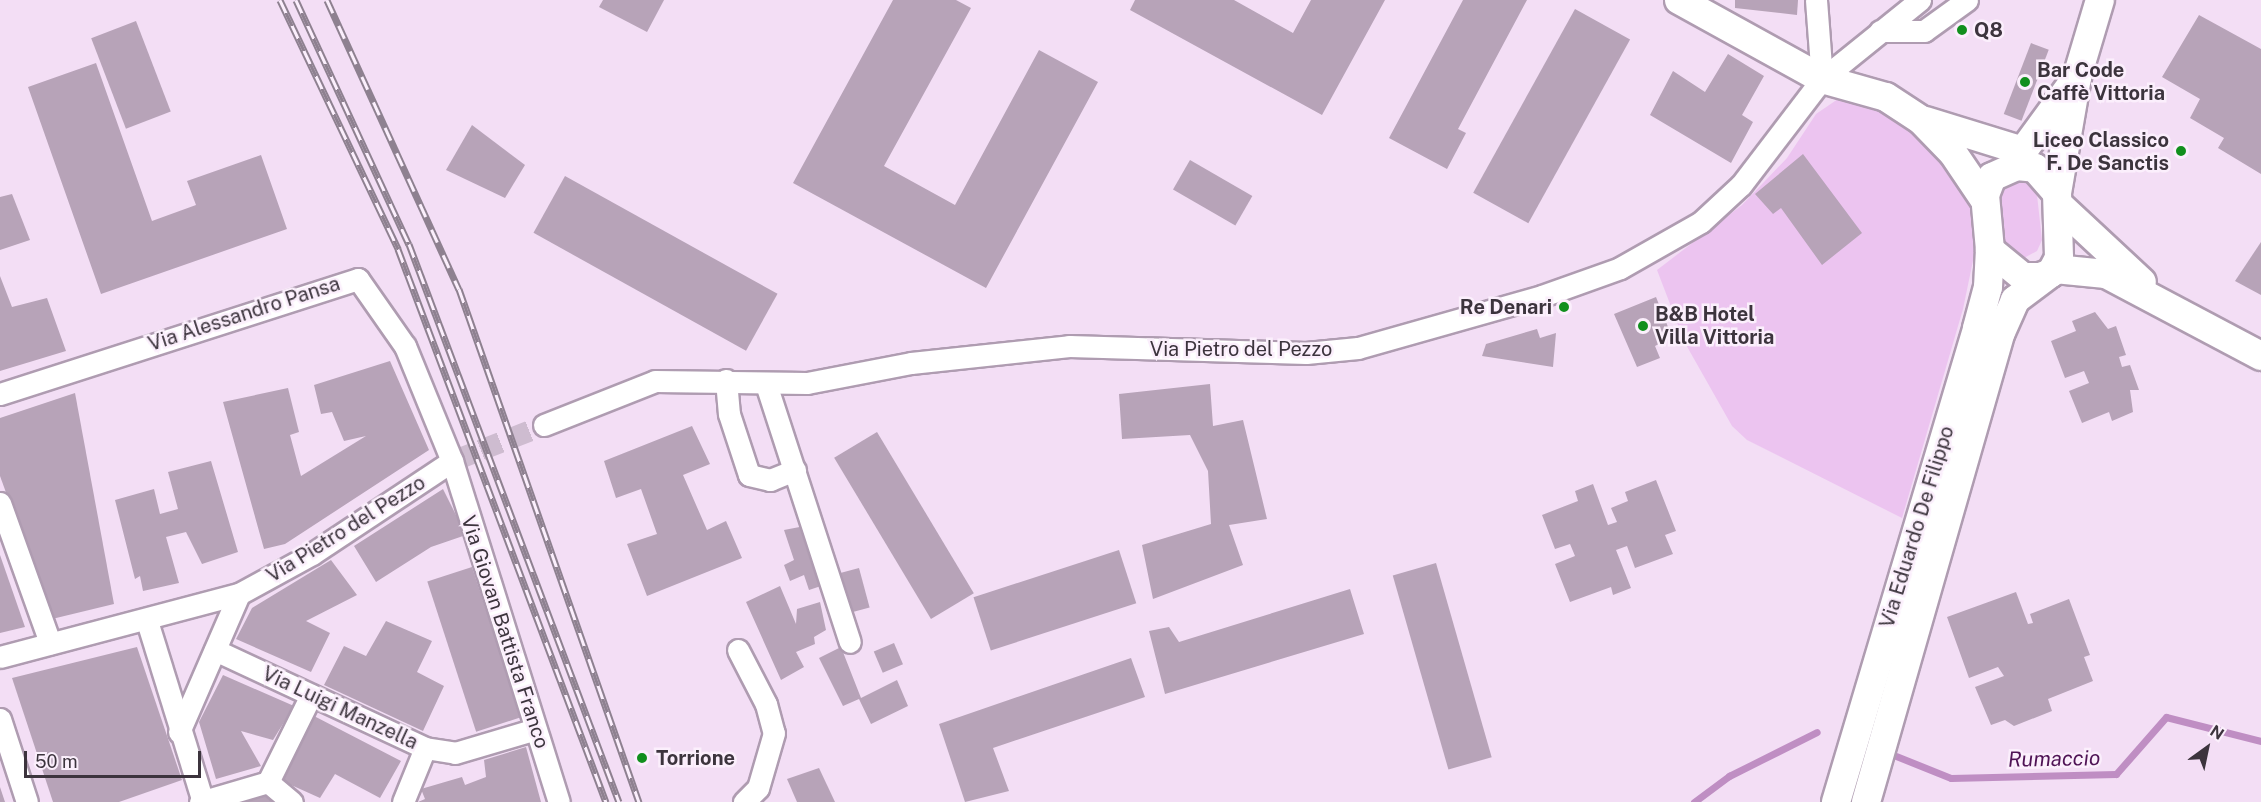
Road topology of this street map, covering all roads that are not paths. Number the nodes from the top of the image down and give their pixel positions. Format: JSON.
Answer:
{"nodes":[{"id":1,"x":1679,"y":0,"type":"edge"},
{"id":2,"x":1816,"y":0,"type":"edge"},
{"id":3,"x":1825,"y":0,"type":"edge"},
{"id":4,"x":1920,"y":0,"type":"edge"},
{"id":5,"x":1967,"y":0,"type":"edge"},
{"id":6,"x":2095,"y":3,"type":"edge"},
{"id":7,"x":1880,"y":31,"type":"junction"},
{"id":8,"x":2077,"y":78,"type":"junction"},
{"id":9,"x":1822,"y":79,"type":"junction"},
{"id":10,"x":1921,"y":120,"type":"junction"},
{"id":11,"x":1984,"y":199,"type":"junction"},
{"id":12,"x":2058,"y":199,"type":"junction"},
{"id":13,"x":1990,"y":250,"type":"junction"},
{"id":14,"x":2053,"y":271,"type":"junction"},
{"id":15,"x":2167,"y":307,"type":"junction"},
{"id":16,"x":2261,"y":356,"type":"edge"},
{"id":17,"x":726,"y":380,"type":"junction"},
{"id":18,"x":766,"y":384,"type":"junction"},
{"id":19,"x":0,"y":393,"type":"edge"},
{"id":20,"x":437,"y":425,"type":"joint"},
{"id":21,"x":544,"y":425,"type":"tunnel mouth"},
{"id":22,"x":452,"y":461,"type":"junction"},
{"id":23,"x":795,"y":470,"type":"junction"},
{"id":24,"x":0,"y":503,"type":"edge"},
{"id":25,"x":4,"y":526,"type":"edge"},
{"id":26,"x":239,"y":594,"type":"junction"},
{"id":27,"x":147,"y":621,"type":"junction"},
{"id":28,"x":850,"y":642,"type":"dead end"},
{"id":29,"x":50,"y":644,"type":"junction"},
{"id":30,"x":215,"y":650,"type":"junction"},
{"id":31,"x":738,"y":650,"type":"dead end"},
{"id":32,"x":0,"y":657,"type":"edge"},
{"id":33,"x":311,"y":695,"type":"junction"},
{"id":34,"x":0,"y":719,"type":"edge"},
{"id":35,"x":536,"y":729,"type":"junction"},
{"id":36,"x":179,"y":732,"type":"junction"},
{"id":37,"x":425,"y":748,"type":"junction"},
{"id":38,"x":268,"y":782,"type":"junction"},
{"id":39,"x":27,"y":802,"type":"edge"},
{"id":40,"x":202,"y":802,"type":"edge"},
{"id":41,"x":292,"y":802,"type":"edge"},
{"id":42,"x":403,"y":802,"type":"edge"},
{"id":43,"x":559,"y":802,"type":"edge"},
{"id":44,"x":744,"y":802,"type":"edge"},
{"id":45,"x":1836,"y":802,"type":"edge"},
{"id":46,"x":1866,"y":802,"type":"edge"}],
"edges":[{"from":1,"to":9,"type":"street"},
{"from":2,"to":9,"type":"street"},
{"from":3,"to":9,"type":"street"},
{"from":4,"to":7,"type":"street","name":"Via Pietro del Pezzo"},
{"from":5,"to":7,"type":"street"},
{"from":6,"to":8,"type":"street"},
{"from":7,"to":9,"type":"street","name":"Via Pietro del Pezzo"},
{"from":8,"to":10,"type":"street"},
{"from":8,"to":12,"type":"street"},
{"from":9,"to":10,"type":"street"},
{"from":9,"to":18,"type":"street","name":"Via Pietro del Pezzo"},
{"from":10,"to":11,"type":"street"},
{"from":11,"to":12,"type":"street"},
{"from":11,"to":13,"type":"street"},
{"from":12,"to":14,"type":"street"},
{"from":12,"to":15,"type":"street"},
{"from":13,"to":14,"type":"street"},
{"from":13,"to":45,"type":"street","name":"Via Eduardo De Filippo"},
{"from":14,"to":15,"type":"street"},
{"from":14,"to":46,"type":"street","name":"Via Eduardo De Filippo"},
{"from":15,"to":16,"type":"street"},
{"from":17,"to":18,"type":"street","name":"Via Pietro del Pezzo"},
{"from":17,"to":21,"type":"street","name":"Via Pietro del Pezzo"},
{"from":17,"to":23,"type":"street"},
{"from":18,"to":23,"type":"street"},
{"from":19,"to":20,"type":"street","name":"Via Alessandro Pansa"},
{"from":20,"to":22,"type":"street","name":"Via Giovan Battista Franco"},
{"from":22,"to":26,"type":"street","name":"Via Pietro del Pezzo"},
{"from":22,"to":35,"type":"street","name":"Via Giovan Battista Franco"},
{"from":23,"to":28,"type":"street"},
{"from":24,"to":25,"type":"street"},
{"from":25,"to":29,"type":"street"},
{"from":26,"to":27,"type":"street","name":"Via Pietro del Pezzo"},
{"from":26,"to":30,"type":"street"},
{"from":27,"to":29,"type":"street"},
{"from":27,"to":36,"type":"street"},
{"from":29,"to":32,"type":"street"},
{"from":30,"to":33,"type":"street","name":"Via Luigi Manzella"},
{"from":30,"to":36,"type":"street"},
{"from":31,"to":44,"type":"street"},
{"from":33,"to":37,"type":"street","name":"Via Luigi Manzella"},
{"from":33,"to":38,"type":"street"},
{"from":34,"to":39,"type":"street"},
{"from":35,"to":37,"type":"street","name":"Via Luigi Manzella"},
{"from":35,"to":43,"type":"street","name":"Via Giovan Battista Franco"},
{"from":36,"to":40,"type":"street"},
{"from":37,"to":42,"type":"street"},
{"from":38,"to":40,"type":"street"},
{"from":38,"to":41,"type":"street"}]}
